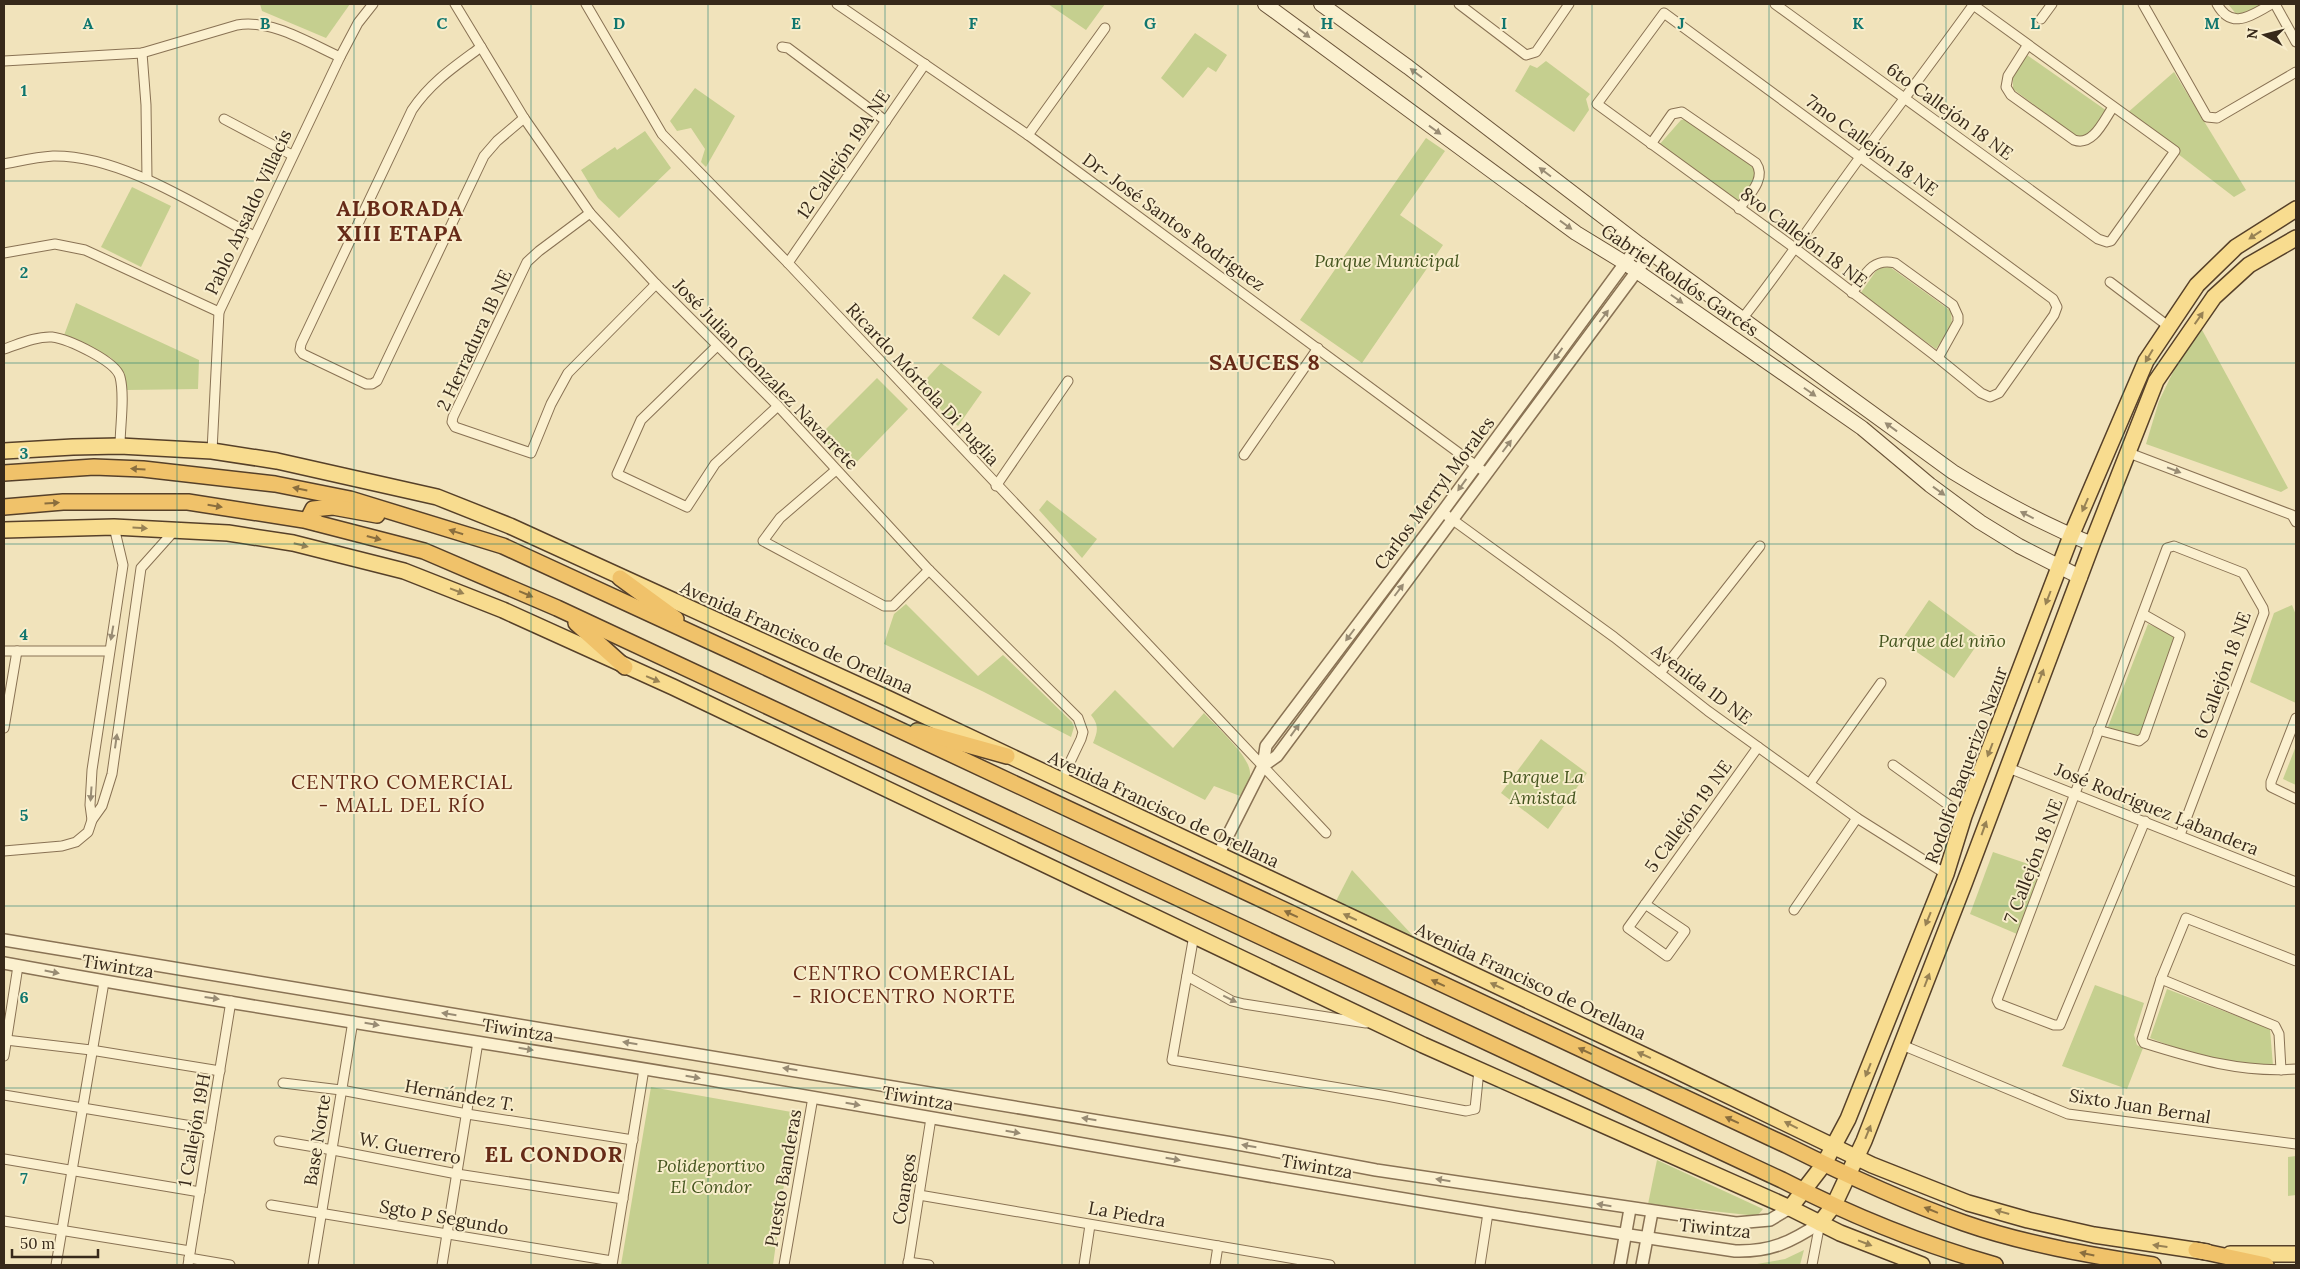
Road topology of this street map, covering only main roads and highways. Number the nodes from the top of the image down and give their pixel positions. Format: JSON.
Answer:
{"nodes":[{"id":1,"x":1265,"y":4,"type":"edge"},
{"id":2,"x":1321,"y":4,"type":"edge"},
{"id":3,"x":2296,"y":208,"type":"edge"},
{"id":4,"x":2296,"y":238,"type":"edge"},
{"id":5,"x":4,"y":451,"type":"edge"},
{"id":6,"x":4,"y":473,"type":"edge"},
{"id":7,"x":4,"y":507,"type":"edge"},
{"id":8,"x":406,"y":516,"type":"junction"},
{"id":9,"x":317,"y":523,"type":"junction"},
{"id":10,"x":4,"y":530,"type":"edge"},
{"id":11,"x":2072,"y":536,"type":"junction"},
{"id":12,"x":2092,"y":544,"type":"junction"},
{"id":13,"x":2060,"y":566,"type":"junction"},
{"id":14,"x":2080,"y":576,"type":"junction"},
{"id":15,"x":620,"y":578,"type":"junction"},
{"id":16,"x":557,"y":608,"type":"junction"},
{"id":17,"x":695,"y":634,"type":"junction"},
{"id":18,"x":625,"y":667,"type":"junction"},
{"id":19,"x":878,"y":721,"type":"junction"},
{"id":20,"x":1007,"y":756,"type":"junction"},
{"id":21,"x":1834,"y":1146,"type":"junction"},
{"id":22,"x":1857,"y":1158,"type":"junction"},
{"id":23,"x":1824,"y":1164,"type":"junction"},
{"id":24,"x":1849,"y":1176,"type":"junction"},
{"id":25,"x":1805,"y":1191,"type":"junction"},
{"id":26,"x":1834,"y":1205,"type":"junction"},
{"id":27,"x":1790,"y":1208,"type":"junction"},
{"id":28,"x":1820,"y":1223,"type":"junction"},
{"id":29,"x":2196,"y":1250,"type":"junction"},
{"id":30,"x":2296,"y":1254,"type":"edge"},
{"id":31,"x":1922,"y":1265,"type":"edge"},
{"id":32,"x":1995,"y":1265,"type":"edge"},
{"id":33,"x":2153,"y":1265,"type":"edge"},
{"id":34,"x":2266,"y":1265,"type":"edge"}],
"edges":[{"from":1,"to":13,"type":"main road","name":"Gabriel Roldós Garcés","one_way":true},
{"from":11,"to":2,"type":"main road","name":"Gabriel Roldós Garcés","one_way":true},
{"from":3,"to":11,"type":"main road","name":"Rodolfo Baquerizo Nazur","one_way":true},
{"from":12,"to":4,"type":"main road","one_way":true},
{"from":5,"to":15,"type":"main road","name":"Avenida Francisco de Orellana"},
{"from":8,"to":6,"type":"highway","one_way":true},
{"from":7,"to":9,"type":"highway","one_way":true},
{"from":8,"to":9,"type":"highway"},
{"from":17,"to":8,"type":"highway","one_way":true},
{"from":9,"to":16,"type":"highway","one_way":true},
{"from":10,"to":18,"type":"main road","one_way":true},
{"from":11,"to":12,"type":"main road","name":"Gabriel Roldós Garcés"},
{"from":11,"to":13,"type":"main road","name":"Rodolfo Baquerizo Nazur"},
{"from":12,"to":14,"type":"main road"},
{"from":13,"to":14,"type":"main road","name":"Gabriel Roldós Garcés"},
{"from":13,"to":21,"type":"main road","name":"Rodolfo Baquerizo Nazur","one_way":true},
{"from":22,"to":14,"type":"main road","one_way":true},
{"from":15,"to":17,"type":"highway"},
{"from":15,"to":20,"type":"main road","name":"Avenida Francisco de Orellana"},
{"from":16,"to":18,"type":"highway"},
{"from":16,"to":25,"type":"highway"},
{"from":17,"to":19,"type":"highway"},
{"from":18,"to":27,"type":"main road","one_way":true},
{"from":19,"to":20,"type":"highway"},
{"from":23,"to":19,"type":"highway","one_way":true},
{"from":21,"to":20,"type":"main road","name":"Avenida Francisco de Orellana","one_way":true},
{"from":21,"to":22,"type":"main road","name":"Avenida Francisco de Orellana"},
{"from":21,"to":23,"type":"main road","name":"Rodolfo Baquerizo Nazur"},
{"from":22,"to":24,"type":"main road"},
{"from":29,"to":22,"type":"main road","name":"Avenida Francisco de Orellana","one_way":true},
{"from":23,"to":24,"type":"highway"},
{"from":23,"to":25,"type":"main road","name":"Rodolfo Baquerizo Nazur"},
{"from":24,"to":26,"type":"main road"},
{"from":33,"to":24,"type":"highway","one_way":true},
{"from":25,"to":26,"type":"highway"},
{"from":25,"to":27,"type":"main road","name":"Rodolfo Baquerizo Nazur"},
{"from":26,"to":28,"type":"main road"},
{"from":26,"to":32,"type":"highway"},
{"from":27,"to":28,"type":"main road"},
{"from":28,"to":31,"type":"main road","one_way":true},
{"from":29,"to":30,"type":"main road","name":"Avenida Francisco de Orellana"},
{"from":29,"to":34,"type":"highway"}]}
